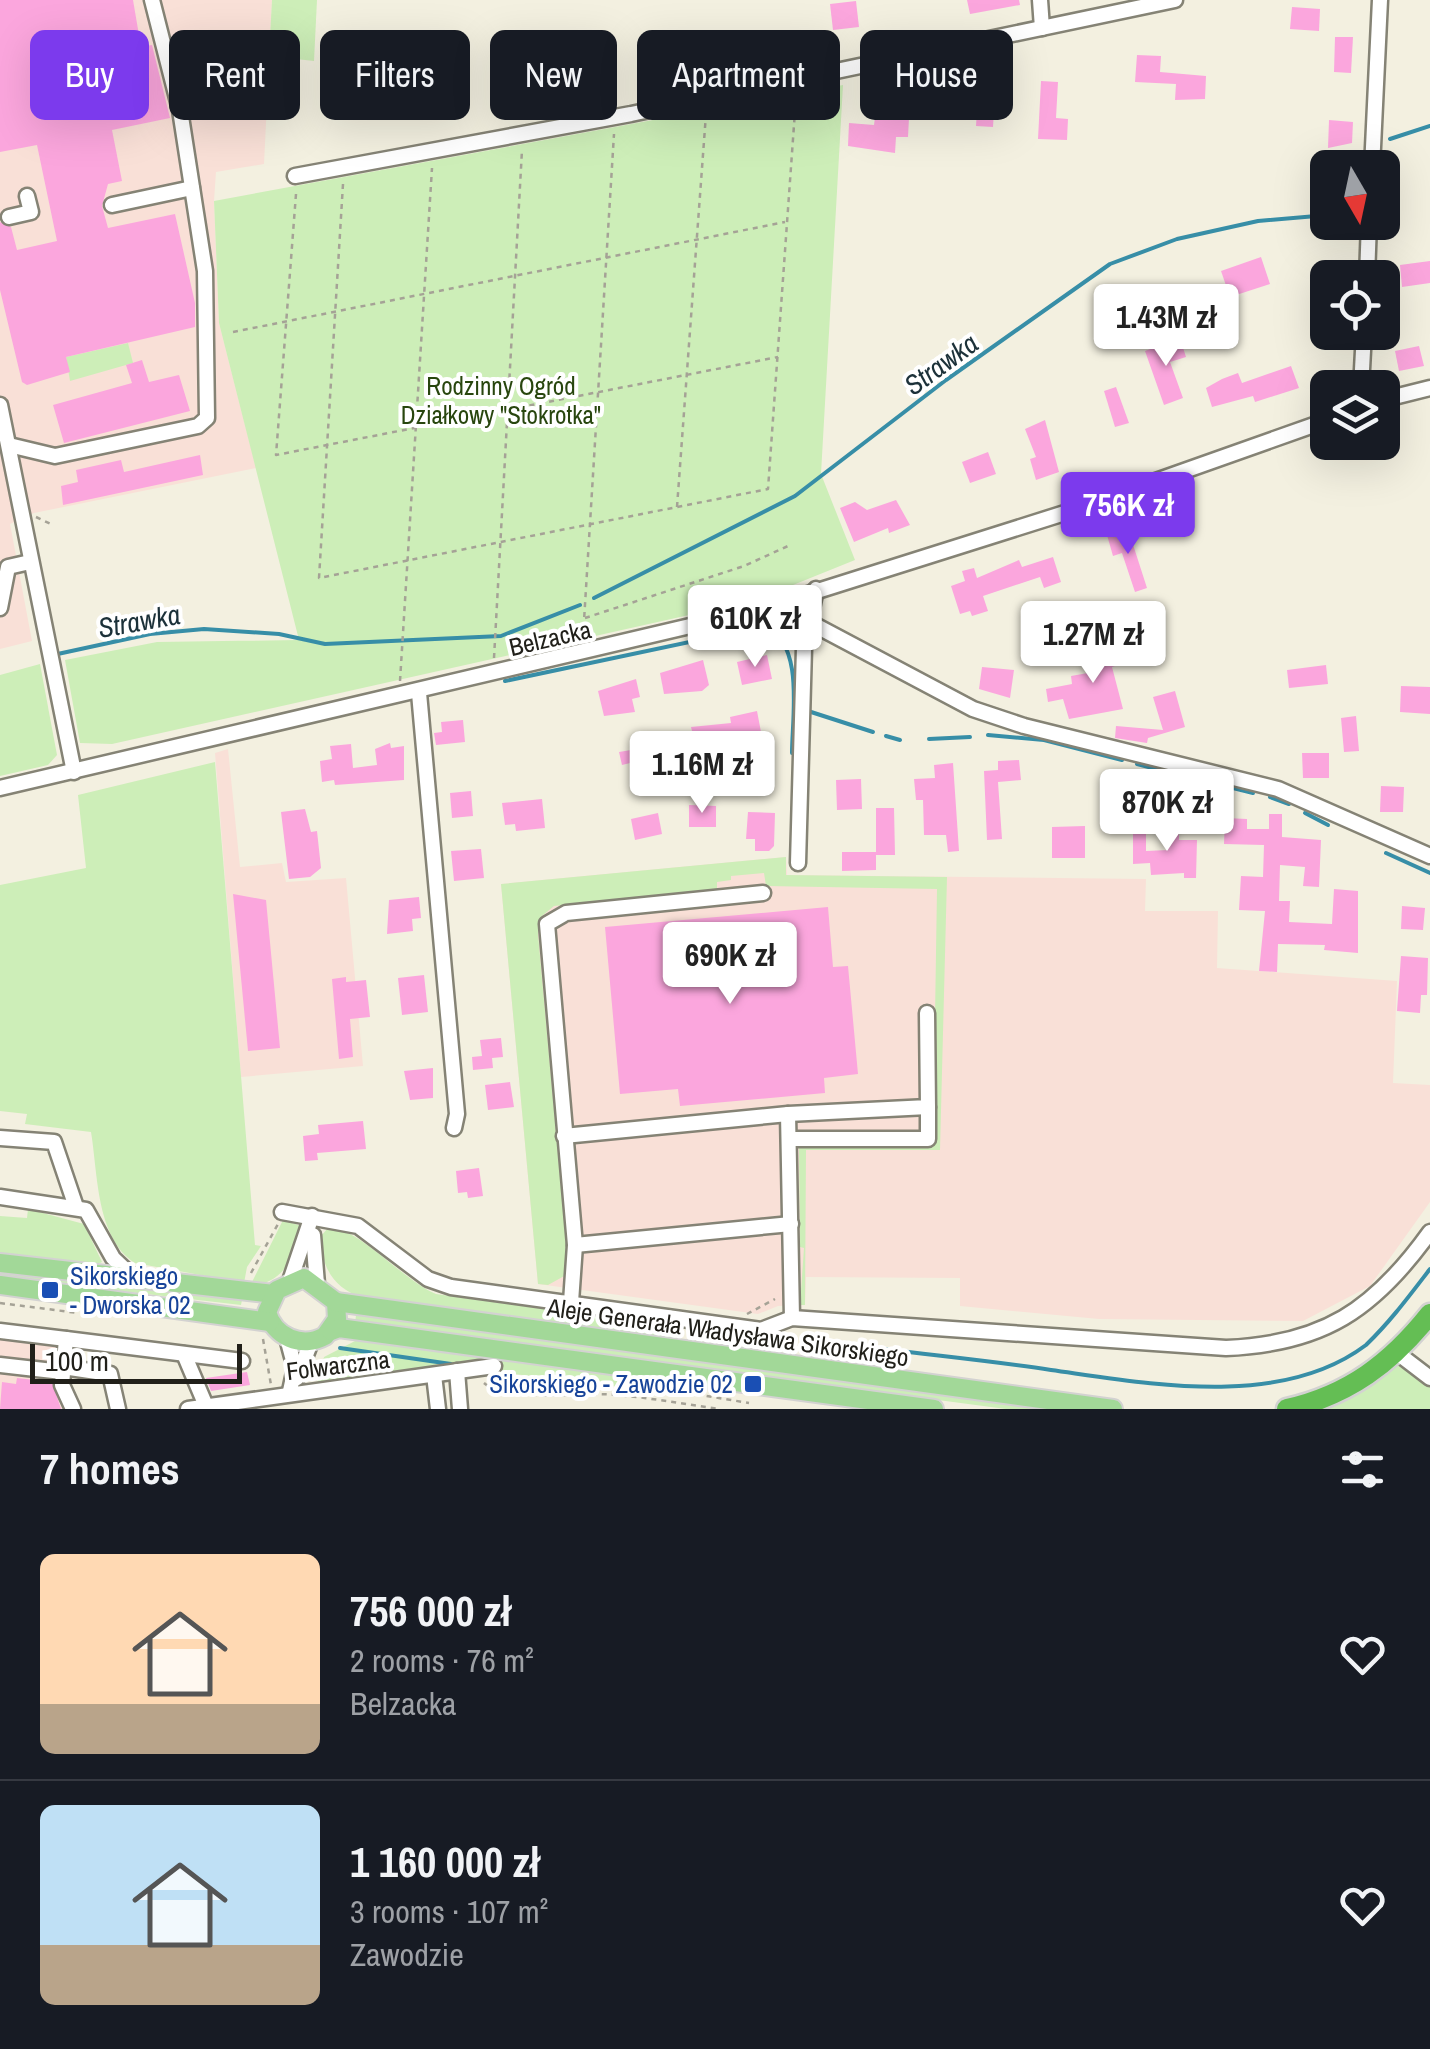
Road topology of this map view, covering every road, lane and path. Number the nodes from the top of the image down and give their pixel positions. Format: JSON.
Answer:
{"nodes":[{"id":1,"x":152,"y":0,"type":"edge"},
{"id":2,"x":1040,"y":0,"type":"edge"},
{"id":3,"x":1174,"y":0,"type":"edge"},
{"id":4,"x":1380,"y":0,"type":"edge"},
{"id":5,"x":1042,"y":28,"type":"junction"},
{"id":6,"x":706,"y":120,"type":"edge"},
{"id":7,"x":794,"y":120,"type":"edge"},
{"id":8,"x":614,"y":134,"type":"dead end"},
{"id":9,"x":522,"y":150,"type":"dead end"},
{"id":10,"x":1373,"y":150,"type":"edge"},
{"id":11,"x":432,"y":168,"type":"dead end"},
{"id":12,"x":295,"y":176,"type":"dead end"},
{"id":13,"x":343,"y":184,"type":"dead end"},
{"id":14,"x":192,"y":188,"type":"junction"},
{"id":15,"x":296,"y":194,"type":"dead end"},
{"id":16,"x":28,"y":196,"type":"dead end"},
{"id":17,"x":112,"y":206,"type":"dead end"},
{"id":18,"x":9,"y":217,"type":"dead end"},
{"id":19,"x":787,"y":221,"type":"junction"},
{"id":20,"x":697,"y":239,"type":"junction"},
{"id":21,"x":607,"y":256,"type":"junction"},
{"id":22,"x":515,"y":275,"type":"junction"},
{"id":23,"x":424,"y":293,"type":"junction"},
{"id":24,"x":338,"y":311,"type":"junction"},
{"id":25,"x":286,"y":322,"type":"junction"},
{"id":26,"x":233,"y":332,"type":"dead end"},
{"id":27,"x":778,"y":357,"type":"junction"},
{"id":28,"x":687,"y":373,"type":"junction"},
{"id":29,"x":1430,"y":388,"type":"edge"},
{"id":30,"x":600,"y":390,"type":"junction"},
{"id":31,"x":1400,"y":396,"type":"edge"},
{"id":32,"x":0,"y":405,"type":"edge"},
{"id":33,"x":507,"y":408,"type":"junction"},
{"id":34,"x":416,"y":426,"type":"junction"},
{"id":35,"x":1310,"y":426,"type":"edge"},
{"id":36,"x":329,"y":444,"type":"junction"},
{"id":37,"x":9,"y":445,"type":"junction"},
{"id":38,"x":677,"y":508,"type":"junction"},
{"id":39,"x":30,"y":515,"type":"dead end"},
{"id":40,"x":52,"y":525,"type":"dead end"},
{"id":41,"x":589,"y":525,"type":"junction"},
{"id":42,"x":499,"y":542,"type":"junction"},
{"id":43,"x":788,"y":546,"type":"dead end"},
{"id":44,"x":408,"y":560,"type":"junction"},
{"id":45,"x":30,"y":562,"type":"junction"},
{"id":46,"x":4,"y":568,"type":"edge"},
{"id":47,"x":816,"y":589,"type":"junction"},
{"id":48,"x":775,"y":604,"type":"junction"},
{"id":49,"x":0,"y":608,"type":"edge"},
{"id":50,"x":584,"y":619,"type":"junction"},
{"id":51,"x":809,"y":622,"type":"junction"},
{"id":52,"x":583,"y":638,"type":"dead end"},
{"id":53,"x":494,"y":658,"type":"dead end"},
{"id":54,"x":400,"y":678,"type":"dead end"},
{"id":55,"x":420,"y":692,"type":"junction"},
{"id":56,"x":74,"y":772,"type":"junction"},
{"id":57,"x":0,"y":788,"type":"edge"},
{"id":58,"x":1430,"y":856,"type":"edge"},
{"id":59,"x":798,"y":863,"type":"dead end"},
{"id":60,"x":763,"y":893,"type":"dead end"},
{"id":61,"x":927,"y":1013,"type":"dead end"},
{"id":62,"x":928,"y":1107,"type":"junction"},
{"id":63,"x":788,"y":1114,"type":"junction"},
{"id":64,"x":454,"y":1128,"type":"dead end"},
{"id":65,"x":564,"y":1136,"type":"junction"},
{"id":66,"x":0,"y":1138,"type":"edge"},
{"id":67,"x":788,"y":1138,"type":"junction"},
{"id":68,"x":0,"y":1197,"type":"edge"},
{"id":69,"x":76,"y":1207,"type":"junction"},
{"id":70,"x":282,"y":1212,"type":"dead end"},
{"id":71,"x":312,"y":1216,"type":"junction"},
{"id":72,"x":792,"y":1224,"type":"junction"},
{"id":73,"x":1430,"y":1232,"type":"edge"},
{"id":74,"x":575,"y":1245,"type":"junction"},
{"id":75,"x":0,"y":1263,"type":"edge"},
{"id":76,"x":135,"y":1279,"type":"junction"},
{"id":77,"x":290,"y":1281,"type":"junction"},
{"id":78,"x":317,"y":1284,"type":"junction"},
{"id":79,"x":0,"y":1285,"type":"edge"},
{"id":80,"x":274,"y":1294,"type":"junction"},
{"id":81,"x":780,"y":1296,"type":"dead end"},
{"id":82,"x":336,"y":1302,"type":"junction"},
{"id":83,"x":570,"y":1302,"type":"junction"},
{"id":84,"x":0,"y":1304,"type":"edge"},
{"id":85,"x":90,"y":1314,"type":"dead end"},
{"id":86,"x":1430,"y":1314,"type":"edge"},
{"id":87,"x":742,"y":1316,"type":"dead end"},
{"id":88,"x":792,"y":1318,"type":"junction"},
{"id":89,"x":270,"y":1322,"type":"junction"},
{"id":90,"x":0,"y":1330,"type":"edge"},
{"id":91,"x":331,"y":1331,"type":"junction"},
{"id":92,"x":254,"y":1334,"type":"dead end"},
{"id":93,"x":66,"y":1338,"type":"junction"},
{"id":94,"x":288,"y":1338,"type":"junction"},
{"id":95,"x":311,"y":1342,"type":"junction"},
{"id":96,"x":1396,"y":1352,"type":"junction"},
{"id":97,"x":184,"y":1354,"type":"junction"},
{"id":98,"x":242,"y":1361,"type":"dead end"},
{"id":99,"x":0,"y":1366,"type":"edge"},
{"id":100,"x":494,"y":1366,"type":"dead end"},
{"id":101,"x":478,"y":1368,"type":"junction"},
{"id":102,"x":62,"y":1370,"type":"junction"},
{"id":103,"x":457,"y":1372,"type":"junction"},
{"id":104,"x":434,"y":1375,"type":"junction"},
{"id":105,"x":1430,"y":1378,"type":"edge"},
{"id":106,"x":672,"y":1388,"type":"dead end"},
{"id":107,"x":290,"y":1391,"type":"junction"},
{"id":108,"x":272,"y":1397,"type":"junction"},
{"id":109,"x":750,"y":1403,"type":"dead end"},
{"id":110,"x":206,"y":1406,"type":"junction"},
{"id":111,"x":74,"y":1409,"type":"edge"},
{"id":112,"x":118,"y":1409,"type":"edge"},
{"id":113,"x":188,"y":1409,"type":"edge"},
{"id":114,"x":438,"y":1409,"type":"edge"},
{"id":115,"x":460,"y":1409,"type":"edge"},
{"id":116,"x":719,"y":1409,"type":"edge"},
{"id":117,"x":934,"y":1409,"type":"edge"},
{"id":118,"x":1113,"y":1409,"type":"edge"},
{"id":119,"x":1287,"y":1409,"type":"edge"}],
"edges":[{"from":1,"to":14,"type":"street"},
{"from":2,"to":5,"type":"street"},
{"from":3,"to":5,"type":"street"},
{"from":4,"to":10,"type":"street"},
{"from":5,"to":12,"type":"street"},
{"from":6,"to":20,"type":"path"},
{"from":7,"to":19,"type":"path"},
{"from":8,"to":21,"type":"path"},
{"from":9,"to":22,"type":"path"},
{"from":11,"to":23,"type":"path"},
{"from":13,"to":24,"type":"path"},
{"from":14,"to":17,"type":"street"},
{"from":14,"to":37,"type":"street"},
{"from":15,"to":25,"type":"path"},
{"from":16,"to":18,"type":"street"},
{"from":19,"to":20,"type":"path"},
{"from":19,"to":27,"type":"path"},
{"from":20,"to":21,"type":"path"},
{"from":20,"to":28,"type":"path"},
{"from":21,"to":22,"type":"path"},
{"from":21,"to":30,"type":"path"},
{"from":22,"to":23,"type":"path"},
{"from":22,"to":33,"type":"path"},
{"from":23,"to":24,"type":"path"},
{"from":23,"to":34,"type":"path"},
{"from":24,"to":25,"type":"path"},
{"from":24,"to":36,"type":"path"},
{"from":25,"to":26,"type":"path"},
{"from":25,"to":36,"type":"path"},
{"from":27,"to":28,"type":"path"},
{"from":27,"to":38,"type":"path"},
{"from":28,"to":30,"type":"path"},
{"from":28,"to":38,"type":"path"},
{"from":29,"to":31,"type":"street"},
{"from":30,"to":33,"type":"path"},
{"from":30,"to":41,"type":"path"},
{"from":32,"to":37,"type":"street"},
{"from":33,"to":34,"type":"path"},
{"from":33,"to":42,"type":"path"},
{"from":34,"to":36,"type":"path"},
{"from":34,"to":44,"type":"path"},
{"from":35,"to":47,"type":"street","name":"Belzacka"},
{"from":36,"to":44,"type":"path"},
{"from":37,"to":45,"type":"street"},
{"from":38,"to":41,"type":"path"},
{"from":39,"to":40,"type":"path"},
{"from":41,"to":42,"type":"path"},
{"from":41,"to":50,"type":"path"},
{"from":42,"to":44,"type":"path"},
{"from":42,"to":53,"type":"path"},
{"from":43,"to":50,"type":"path"},
{"from":44,"to":54,"type":"path"},
{"from":45,"to":46,"type":"street"},
{"from":45,"to":56,"type":"street"},
{"from":46,"to":49,"type":"street"},
{"from":47,"to":48,"type":"street","name":"Belzacka"},
{"from":47,"to":51,"type":"street"},
{"from":48,"to":51,"type":"street"},
{"from":48,"to":55,"type":"street","name":"Belzacka"},
{"from":50,"to":52,"type":"path"},
{"from":51,"to":58,"type":"street"},
{"from":51,"to":59,"type":"street"},
{"from":55,"to":56,"type":"street","name":"Belzacka"},
{"from":55,"to":64,"type":"street"},
{"from":56,"to":57,"type":"street","name":"Belzacka"},
{"from":60,"to":65,"type":"street"},
{"from":61,"to":62,"type":"street"},
{"from":62,"to":63,"type":"street"},
{"from":62,"to":67,"type":"street"},
{"from":63,"to":65,"type":"street"},
{"from":63,"to":67,"type":"street"},
{"from":65,"to":74,"type":"street"},
{"from":66,"to":69,"type":"street"},
{"from":67,"to":72,"type":"street"},
{"from":68,"to":69,"type":"street"},
{"from":69,"to":76,"type":"street"},
{"from":70,"to":71,"type":"street"},
{"from":71,"to":77,"type":"street"},
{"from":71,"to":78,"type":"street"},
{"from":71,"to":83,"type":"street"},
{"from":72,"to":74,"type":"street"},
{"from":72,"to":88,"type":"street"},
{"from":73,"to":88,"type":"street"},
{"from":74,"to":83,"type":"street"},
{"from":75,"to":76,"type":"main road"},
{"from":76,"to":80,"type":"main road"},
{"from":77,"to":78,"type":"main road"},
{"from":77,"to":80,"type":"main road"},
{"from":78,"to":82,"type":"main road"},
{"from":79,"to":89,"type":"main road"},
{"from":80,"to":89,"type":"main road"},
{"from":81,"to":87,"type":"path"},
{"from":82,"to":91,"type":"main road"},
{"from":82,"to":118,"type":"main road","name":"Aleje Generała Władysława Sikorskiego"},
{"from":83,"to":88,"type":"street"},
{"from":84,"to":85,"type":"path"},
{"from":86,"to":96,"type":"highway"},
{"from":89,"to":94,"type":"main road"},
{"from":90,"to":93,"type":"street"},
{"from":91,"to":95,"type":"main road"},
{"from":91,"to":117,"type":"main road","name":"Aleje Generała Władysława Sikorskiego"},
{"from":92,"to":108,"type":"path"},
{"from":93,"to":97,"type":"street"},
{"from":93,"to":102,"type":"street"},
{"from":94,"to":95,"type":"main road"},
{"from":94,"to":107,"type":"street"},
{"from":95,"to":107,"type":"street"},
{"from":96,"to":105,"type":"street"},
{"from":96,"to":119,"type":"highway"},
{"from":97,"to":98,"type":"street"},
{"from":97,"to":110,"type":"street"},
{"from":99,"to":102,"type":"street"},
{"from":100,"to":101,"type":"street","name":"Folwarczna"},
{"from":101,"to":103,"type":"street","name":"Folwarczna"},
{"from":101,"to":116,"type":"path"},
{"from":102,"to":111,"type":"street"},
{"from":102,"to":112,"type":"street"},
{"from":103,"to":104,"type":"street","name":"Folwarczna"},
{"from":103,"to":115,"type":"street"},
{"from":104,"to":107,"type":"street","name":"Folwarczna"},
{"from":104,"to":114,"type":"street"},
{"from":106,"to":109,"type":"path"},
{"from":107,"to":108,"type":"street","name":"Folwarczna"},
{"from":108,"to":110,"type":"street","name":"Folwarczna"},
{"from":110,"to":113,"type":"street","name":"Folwarczna"}]}
